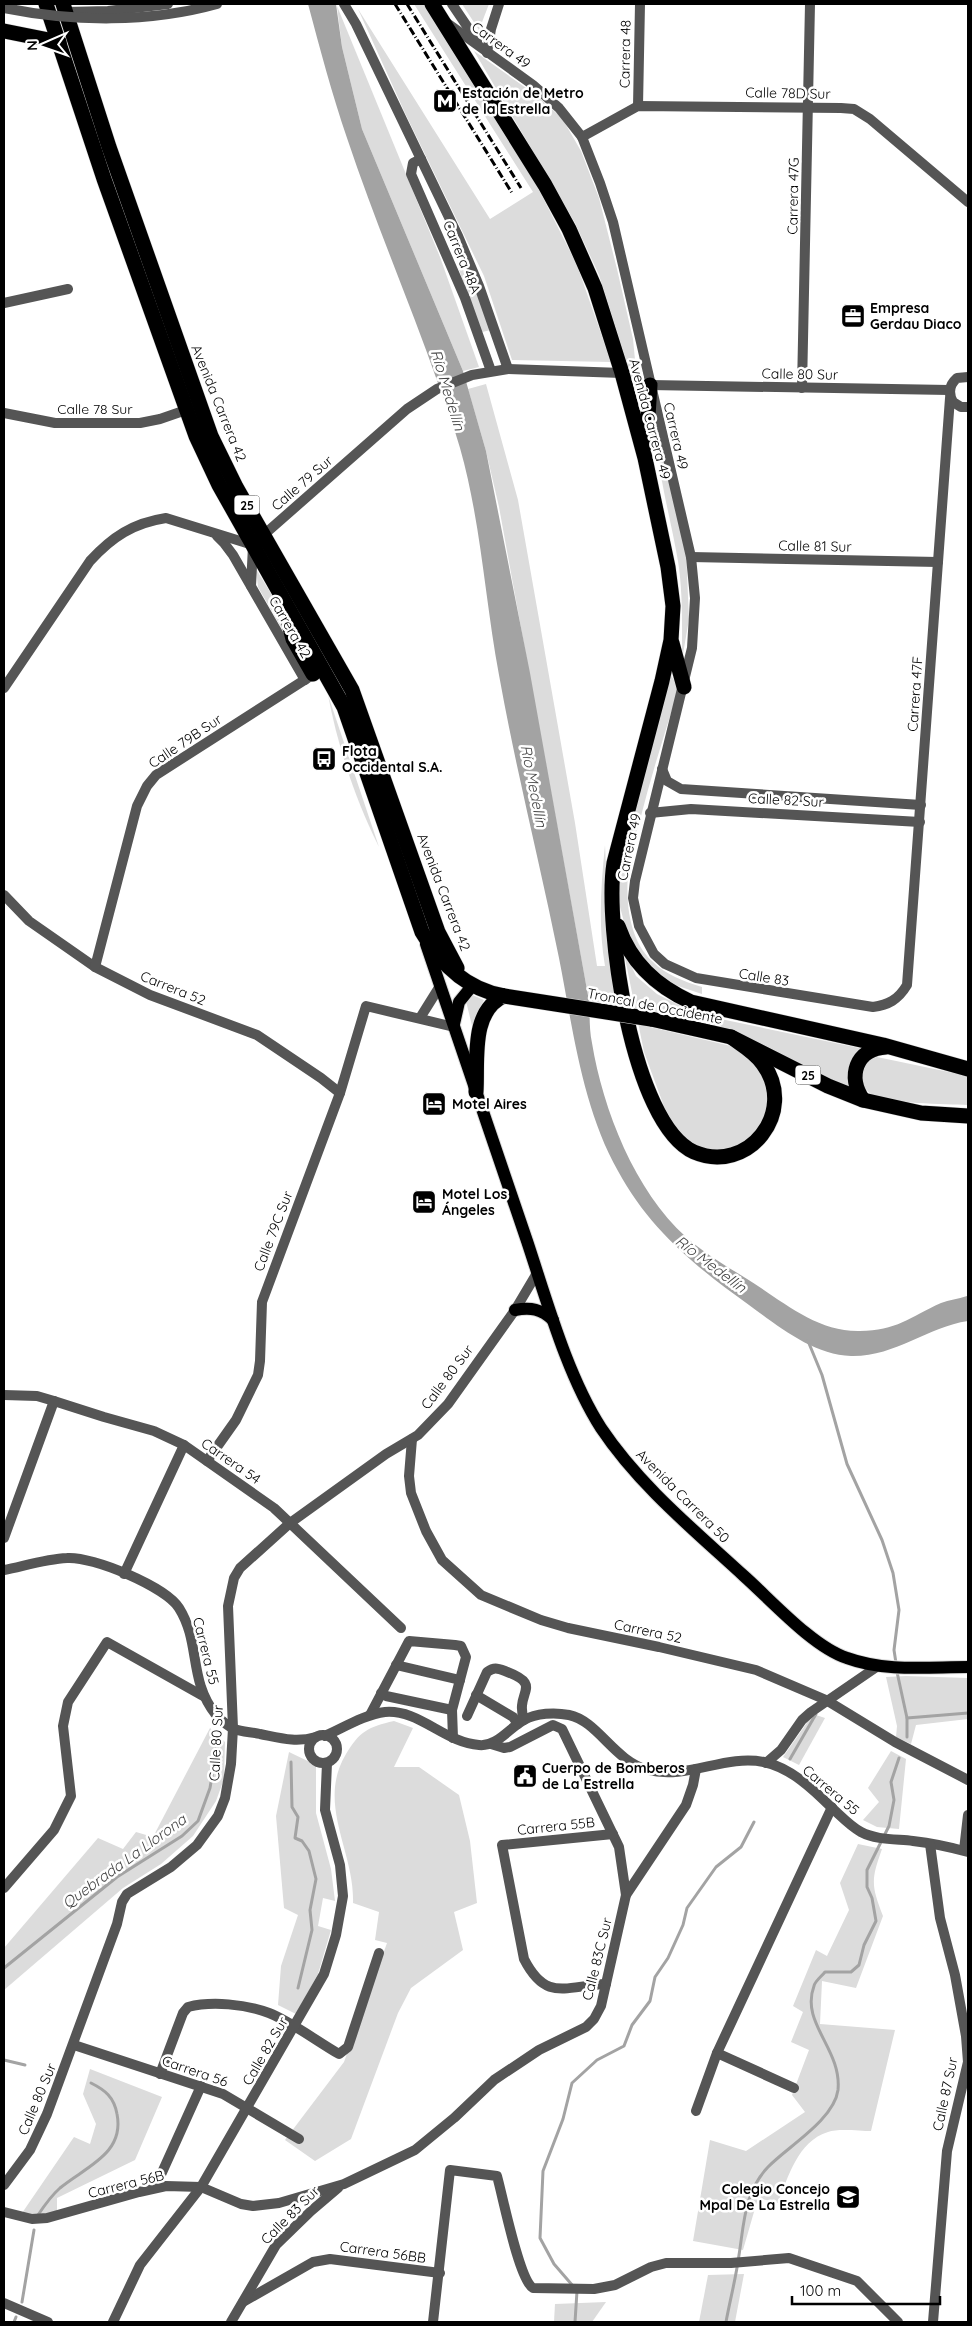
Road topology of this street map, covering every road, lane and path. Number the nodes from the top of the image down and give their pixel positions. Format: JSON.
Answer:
{"nodes":[{"id":1,"x":46,"y":4,"type":"edge"},
{"id":2,"x":168,"y":4,"type":"edge"},
{"id":3,"x":218,"y":4,"type":"edge"},
{"id":4,"x":344,"y":4,"type":"edge"},
{"id":5,"x":432,"y":4,"type":"edge"},
{"id":6,"x":452,"y":4,"type":"edge"},
{"id":7,"x":499,"y":4,"type":"edge"},
{"id":8,"x":640,"y":4,"type":"edge"},
{"id":9,"x":810,"y":4,"type":"edge"},
{"id":10,"x":4,"y":8,"type":"edge"},
{"id":11,"x":64,"y":8,"type":"edge"},
{"id":12,"x":441,"y":18,"type":"junction"},
{"id":13,"x":4,"y":31,"type":"edge"},
{"id":14,"x":59,"y":42,"type":"junction"},
{"id":15,"x":487,"y":53,"type":"junction"},
{"id":16,"x":638,"y":106,"type":"junction"},
{"id":17,"x":808,"y":107,"type":"junction"},
{"id":18,"x":582,"y":137,"type":"junction"},
{"id":19,"x":421,"y":159,"type":"junction"},
{"id":20,"x":968,"y":202,"type":"edge"},
{"id":21,"x":68,"y":289,"type":"dead end"},
{"id":22,"x":4,"y":303,"type":"edge"},
{"id":23,"x":495,"y":332,"type":"junction"},
{"id":24,"x":479,"y":337,"type":"junction"},
{"id":25,"x":508,"y":369,"type":"junction"},
{"id":26,"x":491,"y":371,"type":"junction"},
{"id":27,"x":622,"y":373,"type":"junction"},
{"id":28,"x":968,"y":374,"type":"edge"},
{"id":29,"x":650,"y":384,"type":"junction"},
{"id":30,"x":802,"y":388,"type":"junction"},
{"id":31,"x":950,"y":394,"type":"junction"},
{"id":32,"x":968,"y":406,"type":"edge"},
{"id":33,"x":186,"y":410,"type":"junction"},
{"id":34,"x":4,"y":413,"type":"edge"},
{"id":35,"x":645,"y":458,"type":"junction"},
{"id":36,"x":214,"y":534,"type":"junction"},
{"id":37,"x":258,"y":540,"type":"junction"},
{"id":38,"x":691,"y":557,"type":"junction"},
{"id":39,"x":938,"y":562,"type":"junction"},
{"id":40,"x":251,"y":588,"type":"junction"},
{"id":41,"x":282,"y":595,"type":"junction"},
{"id":42,"x":300,"y":596,"type":"junction"},
{"id":43,"x":671,"y":640,"type":"junction"},
{"id":44,"x":313,"y":650,"type":"junction"},
{"id":45,"x":314,"y":674,"type":"junction"},
{"id":46,"x":684,"y":687,"type":"junction"},
{"id":47,"x":4,"y":688,"type":"edge"},
{"id":48,"x":662,"y":769,"type":"junction"},
{"id":49,"x":921,"y":805,"type":"junction"},
{"id":50,"x":650,"y":813,"type":"junction"},
{"id":51,"x":920,"y":822,"type":"junction"},
{"id":52,"x":611,"y":880,"type":"junction"},
{"id":53,"x":4,"y":896,"type":"edge"},
{"id":54,"x":639,"y":926,"type":"joint"},
{"id":55,"x":422,"y":932,"type":"junction"},
{"id":56,"x":95,"y":967,"type":"junction"},
{"id":57,"x":440,"y":986,"type":"junction"},
{"id":58,"x":472,"y":986,"type":"junction"},
{"id":59,"x":903,"y":992,"type":"joint"},
{"id":60,"x":504,"y":996,"type":"junction"},
{"id":61,"x":420,"y":1018,"type":"junction"},
{"id":62,"x":454,"y":1027,"type":"junction"},
{"id":63,"x":731,"y":1037,"type":"junction"},
{"id":64,"x":895,"y":1048,"type":"junction"},
{"id":65,"x":968,"y":1069,"type":"edge"},
{"id":66,"x":476,"y":1092,"type":"junction"},
{"id":67,"x":340,"y":1093,"type":"junction"},
{"id":68,"x":862,"y":1100,"type":"junction"},
{"id":69,"x":968,"y":1116,"type":"edge"},
{"id":70,"x":537,"y":1273,"type":"junction"},
{"id":71,"x":514,"y":1310,"type":"junction"},
{"id":72,"x":553,"y":1320,"type":"junction"},
{"id":73,"x":4,"y":1395,"type":"edge"},
{"id":74,"x":54,"y":1401,"type":"junction"},
{"id":75,"x":412,"y":1439,"type":"junction"},
{"id":76,"x":184,"y":1445,"type":"junction"},
{"id":77,"x":207,"y":1460,"type":"junction"},
{"id":78,"x":290,"y":1523,"type":"junction"},
{"id":79,"x":4,"y":1538,"type":"edge"},
{"id":80,"x":4,"y":1570,"type":"edge"},
{"id":81,"x":124,"y":1574,"type":"junction"},
{"id":82,"x":401,"y":1628,"type":"dead end"},
{"id":83,"x":396,"y":1665,"type":"junction"},
{"id":84,"x":883,"y":1666,"type":"junction"},
{"id":85,"x":968,"y":1667,"type":"edge"},
{"id":86,"x":460,"y":1680,"type":"junction"},
{"id":87,"x":381,"y":1693,"type":"junction"},
{"id":88,"x":203,"y":1696,"type":"junction"},
{"id":89,"x":476,"y":1696,"type":"junction"},
{"id":90,"x":826,"y":1700,"type":"junction"},
{"id":91,"x":452,"y":1710,"type":"junction"},
{"id":92,"x":370,"y":1715,"type":"junction"},
{"id":93,"x":467,"y":1716,"type":"dead end"},
{"id":94,"x":521,"y":1722,"type":"junction"},
{"id":95,"x":353,"y":1724,"type":"junction"},
{"id":96,"x":233,"y":1728,"type":"junction"},
{"id":97,"x":321,"y":1736,"type":"junction"},
{"id":98,"x":453,"y":1738,"type":"junction"},
{"id":99,"x":292,"y":1741,"type":"junction"},
{"id":100,"x":491,"y":1744,"type":"junction"},
{"id":101,"x":337,"y":1750,"type":"junction"},
{"id":102,"x":312,"y":1757,"type":"junction"},
{"id":103,"x":327,"y":1763,"type":"junction"},
{"id":104,"x":766,"y":1763,"type":"junction"},
{"id":105,"x":696,"y":1768,"type":"junction"},
{"id":106,"x":968,"y":1780,"type":"edge"},
{"id":107,"x":832,"y":1807,"type":"junction"},
{"id":108,"x":968,"y":1815,"type":"edge"},
{"id":109,"x":613,"y":1834,"type":"junction"},
{"id":110,"x":930,"y":1844,"type":"junction"},
{"id":111,"x":966,"y":1851,"type":"edge"},
{"id":112,"x":4,"y":1888,"type":"edge"},
{"id":113,"x":626,"y":1895,"type":"junction"},
{"id":114,"x":379,"y":1953,"type":"dead end"},
{"id":115,"x":606,"y":1984,"type":"junction"},
{"id":116,"x":295,"y":2028,"type":"junction"},
{"id":117,"x":74,"y":2045,"type":"junction"},
{"id":118,"x":717,"y":2053,"type":"junction"},
{"id":119,"x":160,"y":2074,"type":"junction"},
{"id":120,"x":201,"y":2086,"type":"junction"},
{"id":121,"x":794,"y":2088,"type":"dead end"},
{"id":122,"x":248,"y":2108,"type":"junction"},
{"id":123,"x":696,"y":2111,"type":"dead end"},
{"id":124,"x":299,"y":2139,"type":"dead end"},
{"id":125,"x":394,"y":2160,"type":"joint"},
{"id":126,"x":344,"y":2184,"type":"junction"},
{"id":127,"x":4,"y":2185,"type":"edge"},
{"id":128,"x":201,"y":2187,"type":"junction"},
{"id":129,"x":154,"y":2188,"type":"junction"},
{"id":130,"x":4,"y":2212,"type":"edge"},
{"id":131,"x":440,"y":2273,"type":"junction"},
{"id":132,"x":243,"y":2302,"type":"junction"},
{"id":133,"x":4,"y":2303,"type":"edge"},
{"id":134,"x":48,"y":2322,"type":"edge"},
{"id":135,"x":113,"y":2322,"type":"edge"},
{"id":136,"x":231,"y":2322,"type":"edge"},
{"id":137,"x":433,"y":2322,"type":"edge"},
{"id":138,"x":898,"y":2322,"type":"edge"},
{"id":139,"x":933,"y":2322,"type":"edge"}],
"edges":[{"from":1,"to":14,"type":"highway","name":"Avenida Carrera 42","number":"25"},
{"from":2,"to":11,"type":"street"},
{"from":3,"to":10,"type":"street","bridge":true},
{"from":4,"to":19,"type":"street","name":"Carrera 48A"},
{"from":5,"to":12,"type":"highway","name":"Avenida Carrera 49"},
{"from":6,"to":15,"type":"street"},
{"from":7,"to":15,"type":"street"},
{"from":8,"to":16,"type":"street","name":"Carrera 48"},
{"from":9,"to":17,"type":"street","name":"Carrera 47G"},
{"from":11,"to":37,"type":"highway","name":"Avenida Carrera 42","number":"25"},
{"from":12,"to":15,"type":"street","name":"Carrera 49"},
{"from":12,"to":27,"type":"highway","name":"Avenida Carrera 49"},
{"from":13,"to":14,"type":"highway"},
{"from":14,"to":33,"type":"highway","name":"Avenida Carrera 42","number":"25"},
{"from":15,"to":18,"type":"street","name":"Carrera 49"},
{"from":16,"to":17,"type":"street","name":"Calle 78D Sur"},
{"from":16,"to":18,"type":"street","name":"Calle 78D Sur"},
{"from":17,"to":20,"type":"street","name":"Calle 78D Sur"},
{"from":17,"to":30,"type":"street","name":"Carrera 47G"},
{"from":18,"to":29,"type":"street","name":"Carrera 49"},
{"from":19,"to":23,"type":"street","name":"Carrera 48A"},
{"from":19,"to":24,"type":"street","name":"Carrera 48A"},
{"from":21,"to":22,"type":"street"},
{"from":23,"to":24,"type":"street"},
{"from":23,"to":25,"type":"street","name":"Carrera 48A"},
{"from":24,"to":26,"type":"street","name":"Carrera 48A"},
{"from":25,"to":26,"type":"street","name":"Calle 79 Sur"},
{"from":25,"to":27,"type":"street","name":"Calle 79 Sur"},
{"from":26,"to":37,"type":"street","name":"Calle 79 Sur"},
{"from":27,"to":35,"type":"highway","name":"Avenida Carrera 49"},
{"from":28,"to":31,"type":"street"},
{"from":29,"to":30,"type":"street","name":"Calle 80 Sur"},
{"from":29,"to":35,"type":"highway"},
{"from":29,"to":38,"type":"street","name":"Carrera 49"},
{"from":30,"to":31,"type":"street","name":"Calle 80 Sur"},
{"from":31,"to":32,"type":"street"},
{"from":31,"to":39,"type":"street","name":"Carrera 47F"},
{"from":33,"to":34,"type":"street","name":"Calle 78 Sur"},
{"from":33,"to":37,"type":"highway","name":"Avenida Carrera 42","number":"25"},
{"from":35,"to":43,"type":"highway","name":"Avenida Carrera 49"},
{"from":36,"to":37,"type":"street"},
{"from":36,"to":40,"type":"street","name":"Carrera 42"},
{"from":36,"to":47,"type":"street"},
{"from":37,"to":40,"type":"street","name":"Carrera 42"},
{"from":37,"to":41,"type":"highway","name":"Avenida Carrera 42","number":"25"},
{"from":37,"to":42,"type":"highway","name":"Avenida Carrera 42","number":"25"},
{"from":38,"to":39,"type":"street","name":"Calle 81 Sur"},
{"from":38,"to":46,"type":"street","name":"Carrera 49"},
{"from":39,"to":49,"type":"street","name":"Carrera 47F"},
{"from":40,"to":45,"type":"street","name":"Carrera 42"},
{"from":41,"to":44,"type":"highway","name":"Avenida Carrera 42","number":"25"},
{"from":41,"to":45,"type":"highway"},
{"from":42,"to":44,"type":"highway"},
{"from":42,"to":58,"type":"highway","name":"Avenida Carrera 42","number":"25"},
{"from":43,"to":46,"type":"highway"},
{"from":43,"to":52,"type":"highway","name":"Avenida Carrera 49"},
{"from":44,"to":45,"type":"highway","name":"Avenida Carrera 42","number":"25"},
{"from":45,"to":55,"type":"highway","name":"Avenida Carrera 42","number":"25"},
{"from":45,"to":56,"type":"street","name":"Calle 79B Sur"},
{"from":46,"to":48,"type":"street","name":"Carrera 49"},
{"from":48,"to":49,"type":"street","name":"Calle 82 Sur"},
{"from":48,"to":50,"type":"street","name":"Carrera 49"},
{"from":49,"to":51,"type":"street","name":"Carrera 47F"},
{"from":50,"to":51,"type":"street","name":"Calle 82 Sur"},
{"from":50,"to":54,"type":"street","name":"Carrera 49"},
{"from":51,"to":59,"type":"street","name":"Carrera 47F"},
{"from":52,"to":63,"type":"highway"},
{"from":52,"to":64,"type":"highway","name":"Troncal de Occidente"},
{"from":53,"to":56,"type":"street","name":"Carrera 52"},
{"from":54,"to":59,"type":"street","name":"Calle 83"},
{"from":55,"to":57,"type":"main road","name":"Avenida Carrera 50"},
{"from":55,"to":58,"type":"highway","name":"Avenida Carrera 42","number":"25"},
{"from":56,"to":67,"type":"street","name":"Carrera 52"},
{"from":57,"to":61,"type":"street"},
{"from":57,"to":62,"type":"main road","name":"Avenida Carrera 50"},
{"from":58,"to":60,"type":"highway","name":"Troncal de Occidente","number":"25"},
{"from":58,"to":62,"type":"main road","name":"Avenida Carrera 50"},
{"from":60,"to":63,"type":"highway","name":"Troncal de Occidente","number":"25","bridge":true},
{"from":60,"to":66,"type":"highway"},
{"from":61,"to":62,"type":"street"},
{"from":61,"to":67,"type":"street","name":"Calle 79C Sur"},
{"from":62,"to":66,"type":"main road","name":"Avenida Carrera 50"},
{"from":63,"to":68,"type":"highway","name":"Troncal de Occidente","number":"25"},
{"from":64,"to":65,"type":"highway","name":"Troncal de Occidente"},
{"from":64,"to":68,"type":"highway"},
{"from":66,"to":70,"type":"main road","name":"Avenida Carrera 50"},
{"from":67,"to":77,"type":"street","name":"Calle 79C Sur"},
{"from":68,"to":69,"type":"highway","name":"Troncal de Occidente","number":"25"},
{"from":70,"to":71,"type":"street","name":"Calle 80 Sur"},
{"from":70,"to":72,"type":"main road","name":"Avenida Carrera 50"},
{"from":71,"to":72,"type":"main road"},
{"from":71,"to":75,"type":"street","name":"Calle 80 Sur"},
{"from":72,"to":84,"type":"main road","name":"Avenida Carrera 50"},
{"from":73,"to":74,"type":"street","name":"Carrera 54"},
{"from":74,"to":76,"type":"street","name":"Carrera 54"},
{"from":74,"to":79,"type":"street"},
{"from":75,"to":78,"type":"street","name":"Calle 80 Sur"},
{"from":75,"to":90,"type":"street","name":"Carrera 52"},
{"from":76,"to":77,"type":"street","name":"Carrera 54"},
{"from":76,"to":81,"type":"street"},
{"from":77,"to":78,"type":"street","name":"Carrera 54"},
{"from":78,"to":82,"type":"street","name":"Carrera 54"},
{"from":78,"to":96,"type":"street","name":"Calle 80 Sur"},
{"from":80,"to":81,"type":"street","name":"Carrera 55"},
{"from":81,"to":88,"type":"street","name":"Carrera 55"},
{"from":83,"to":86,"type":"street"},
{"from":83,"to":86,"type":"street"},
{"from":83,"to":87,"type":"street"},
{"from":84,"to":85,"type":"main road","name":"Avenida Carrera 50"},
{"from":84,"to":90,"type":"street"},
{"from":86,"to":91,"type":"street"},
{"from":87,"to":91,"type":"street"},
{"from":87,"to":92,"type":"street"},
{"from":88,"to":96,"type":"street","name":"Carrera 55"},
{"from":88,"to":112,"type":"street"},
{"from":89,"to":93,"type":"street"},
{"from":89,"to":94,"type":"street"},
{"from":89,"to":94,"type":"street"},
{"from":90,"to":104,"type":"street"},
{"from":90,"to":106,"type":"street","name":"Carrera 52"},
{"from":91,"to":98,"type":"street"},
{"from":92,"to":95,"type":"street","name":"Carrera 55"},
{"from":92,"to":98,"type":"street","name":"Carrera 55"},
{"from":94,"to":100,"type":"street","name":"Carrera 55"},
{"from":94,"to":105,"type":"street","name":"Carrera 55"},
{"from":95,"to":97,"type":"street","name":"Carrera 55"},
{"from":95,"to":101,"type":"street"},
{"from":96,"to":99,"type":"street","name":"Carrera 55"},
{"from":96,"to":117,"type":"street","name":"Calle 80 Sur"},
{"from":97,"to":99,"type":"street","name":"Carrera 55"},
{"from":97,"to":101,"type":"street"},
{"from":97,"to":102,"type":"street"},
{"from":98,"to":100,"type":"street","name":"Carrera 55"},
{"from":99,"to":102,"type":"street","name":"Carrera 55"},
{"from":100,"to":109,"type":"street"},
{"from":101,"to":103,"type":"street"},
{"from":102,"to":103,"type":"street"},
{"from":103,"to":116,"type":"street","name":"Calle 82 Sur"},
{"from":104,"to":105,"type":"street","name":"Carrera 55"},
{"from":104,"to":107,"type":"street","name":"Carrera 55"},
{"from":105,"to":113,"type":"street","name":"Calle 83C Sur"},
{"from":107,"to":110,"type":"street","name":"Carrera 55"},
{"from":107,"to":118,"type":"street"},
{"from":108,"to":111,"type":"street"},
{"from":109,"to":113,"type":"street"},
{"from":109,"to":115,"type":"street","name":"Carrera 55B"},
{"from":110,"to":111,"type":"street","name":"Carrera 55"},
{"from":110,"to":139,"type":"street","name":"Calle 87 Sur"},
{"from":113,"to":115,"type":"street","name":"Calle 83C Sur"},
{"from":114,"to":116,"type":"street"},
{"from":115,"to":125,"type":"street","name":"Calle 83C Sur"},
{"from":116,"to":119,"type":"street"},
{"from":116,"to":122,"type":"street","name":"Calle 82 Sur"},
{"from":117,"to":119,"type":"street","name":"Carrera 56"},
{"from":117,"to":127,"type":"street","name":"Calle 80 Sur"},
{"from":118,"to":121,"type":"street"},
{"from":118,"to":123,"type":"street"},
{"from":119,"to":120,"type":"street","name":"Carrera 56"},
{"from":120,"to":122,"type":"street","name":"Carrera 56"},
{"from":120,"to":129,"type":"street"},
{"from":122,"to":124,"type":"street","name":"Carrera 56"},
{"from":122,"to":128,"type":"street","name":"Calle 82 Sur"},
{"from":125,"to":126,"type":"street","name":"Carrera 56B"},
{"from":126,"to":128,"type":"street","name":"Carrera 56B"},
{"from":126,"to":132,"type":"street","name":"Calle 83 Sur"},
{"from":128,"to":129,"type":"street","name":"Carrera 56B"},
{"from":128,"to":135,"type":"street","name":"Calle 82 Sur"},
{"from":129,"to":130,"type":"street","name":"Carrera 56B"},
{"from":131,"to":132,"type":"street","name":"Carrera 56BB"},
{"from":131,"to":137,"type":"street"},
{"from":131,"to":138,"type":"street"},
{"from":132,"to":136,"type":"street","name":"Calle 83 Sur"},
{"from":133,"to":134,"type":"street"}]}
